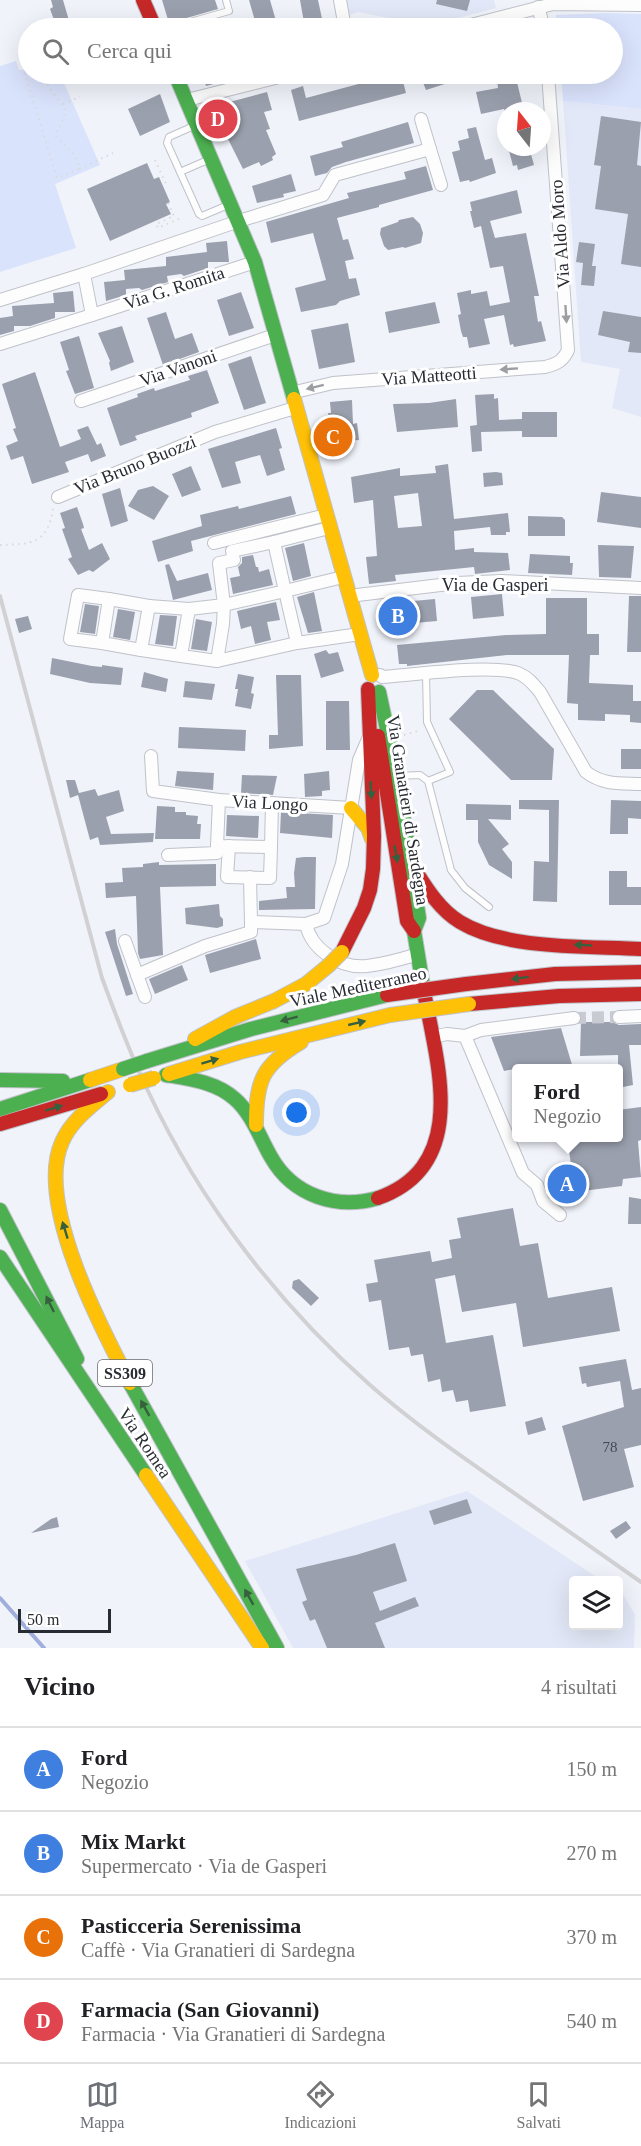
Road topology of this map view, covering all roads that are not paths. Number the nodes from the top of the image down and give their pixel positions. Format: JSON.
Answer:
{"nodes":[{"id":1,"x":142,"y":0,"type":"edge"},
{"id":2,"x":226,"y":0,"type":"edge"},
{"id":3,"x":339,"y":0,"type":"edge"},
{"id":4,"x":540,"y":3,"type":"edge"},
{"id":5,"x":641,"y":5,"type":"edge"},
{"id":6,"x":150,"y":18,"type":"edge"},
{"id":7,"x":204,"y":18,"type":"edge"},
{"id":8,"x":343,"y":18,"type":"edge"},
{"id":9,"x":491,"y":18,"type":"edge"},
{"id":10,"x":542,"y":18,"type":"edge"},
{"id":11,"x":180,"y":84,"type":"edge"},
{"id":12,"x":251,"y":84,"type":"edge"},
{"id":13,"x":549,"y":84,"type":"edge"},
{"id":14,"x":187,"y":100,"type":"junction"},
{"id":15,"x":421,"y":119,"type":"dead end"},
{"id":16,"x":197,"y":124,"type":"junction"},
{"id":17,"x":430,"y":149,"type":"junction"},
{"id":18,"x":212,"y":158,"type":"junction"},
{"id":19,"x":180,"y":172,"type":"junction"},
{"id":20,"x":441,"y":185,"type":"dead end"},
{"id":21,"x":232,"y":203,"type":"junction"},
{"id":22,"x":239,"y":221,"type":"junction"},
{"id":23,"x":255,"y":262,"type":"junction"},
{"id":24,"x":84,"y":274,"type":"junction"},
{"id":25,"x":0,"y":300,"type":"edge"},
{"id":26,"x":92,"y":315,"type":"junction"},
{"id":27,"x":275,"y":335,"type":"junction"},
{"id":28,"x":0,"y":344,"type":"edge"},
{"id":29,"x":565,"y":357,"type":"joint"},
{"id":30,"x":291,"y":393,"type":"junction"},
{"id":31,"x":81,"y":400,"type":"dead end"},
{"id":32,"x":295,"y":408,"type":"junction"},
{"id":33,"x":58,"y":497,"type":"road end"},
{"id":34,"x":328,"y":522,"type":"junction"},
{"id":35,"x":274,"y":542,"type":"junction"},
{"id":36,"x":214,"y":543,"type":"dead end"},
{"id":37,"x":343,"y":577,"type":"junction"},
{"id":38,"x":641,"y":588,"type":"edge"},
{"id":39,"x":285,"y":591,"type":"junction"},
{"id":40,"x":349,"y":596,"type":"junction"},
{"id":41,"x":109,"y":599,"type":"junction"},
{"id":42,"x":224,"y":605,"type":"junction"},
{"id":43,"x":149,"y":606,"type":"junction"},
{"id":44,"x":189,"y":609,"type":"junction"},
{"id":45,"x":360,"y":634,"type":"junction"},
{"id":46,"x":102,"y":643,"type":"junction"},
{"id":47,"x":297,"y":643,"type":"junction"},
{"id":48,"x":141,"y":650,"type":"junction"},
{"id":49,"x":181,"y":656,"type":"junction"},
{"id":50,"x":217,"y":661,"type":"junction"},
{"id":51,"x":426,"y":674,"type":"junction"},
{"id":52,"x":376,"y":675,"type":"junction"},
{"id":53,"x":373,"y":691,"type":"junction"},
{"id":54,"x":368,"y":739,"type":"junction"},
{"id":55,"x":150,"y":756,"type":"dead end"},
{"id":56,"x":390,"y":777,"type":"junction"},
{"id":57,"x":428,"y":781,"type":"junction"},
{"id":58,"x":641,"y":784,"type":"edge"},
{"id":59,"x":219,"y":800,"type":"junction"},
{"id":60,"x":272,"y":803,"type":"junction"},
{"id":61,"x":351,"y":808,"type":"junction"},
{"id":62,"x":223,"y":846,"type":"junction"},
{"id":63,"x":375,"y":846,"type":"junction"},
{"id":64,"x":271,"y":847,"type":"junction"},
{"id":65,"x":168,"y":855,"type":"dead end"},
{"id":66,"x":409,"y":858,"type":"junction"},
{"id":67,"x":250,"y":877,"type":"junction"},
{"id":68,"x":489,"y":907,"type":"dead end"},
{"id":69,"x":251,"y":922,"type":"junction"},
{"id":70,"x":306,"y":924,"type":"junction"},
{"id":71,"x":414,"y":931,"type":"junction"},
{"id":72,"x":125,"y":941,"type":"dead end"},
{"id":73,"x":641,"y":949,"type":"edge"},
{"id":74,"x":418,"y":954,"type":"junction"},
{"id":75,"x":641,"y":972,"type":"edge"},
{"id":76,"x":137,"y":975,"type":"junction"},
{"id":77,"x":641,"y":994,"type":"edge"},
{"id":78,"x":145,"y":997,"type":"dead end"},
{"id":79,"x":641,"y":1016,"type":"edge"},
{"id":80,"x":620,"y":1017,"type":"tunnel mouth"},
{"id":81,"x":574,"y":1018,"type":"tunnel mouth"},
{"id":82,"x":324,"y":1030,"type":"junction"},
{"id":83,"x":465,"y":1035,"type":"junction"},
{"id":84,"x":432,"y":1037,"type":"junction"},
{"id":85,"x":166,"y":1055,"type":"junction"},
{"id":86,"x":160,"y":1077,"type":"junction"},
{"id":87,"x":0,"y":1080,"type":"edge"},
{"id":88,"x":90,"y":1080,"type":"junction"},
{"id":89,"x":108,"y":1092,"type":"junction"},
{"id":90,"x":0,"y":1109,"type":"edge"},
{"id":91,"x":0,"y":1124,"type":"edge"},
{"id":92,"x":256,"y":1126,"type":"junction"},
{"id":93,"x":0,"y":1210,"type":"edge"},
{"id":94,"x":560,"y":1215,"type":"dead end"},
{"id":95,"x":0,"y":1257,"type":"edge"},
{"id":96,"x":104,"y":1413,"type":"junction"},
{"id":97,"x":262,"y":1648,"type":"edge"},
{"id":98,"x":277,"y":1648,"type":"edge"}],
"edges":[{"from":1,"to":6,"type":"street"},
{"from":2,"to":7,"type":"lane"},
{"from":3,"to":8,"type":"street"},
{"from":4,"to":5,"type":"street"},
{"from":4,"to":9,"type":"street"},
{"from":4,"to":10,"type":"street"},
{"from":11,"to":14,"type":"street"},
{"from":12,"to":14,"type":"street"},
{"from":13,"to":29,"type":"street","name":"Via Aldo Moro","one_way":true},
{"from":14,"to":16,"type":"street"},
{"from":15,"to":17,"type":"street"},
{"from":16,"to":18,"type":"street"},
{"from":16,"to":19,"type":"lane"},
{"from":17,"to":20,"type":"street"},
{"from":17,"to":22,"type":"street"},
{"from":18,"to":19,"type":"lane"},
{"from":18,"to":21,"type":"street"},
{"from":19,"to":21,"type":"lane"},
{"from":21,"to":22,"type":"street"},
{"from":22,"to":23,"type":"street"},
{"from":22,"to":24,"type":"street"},
{"from":23,"to":26,"type":"street","name":"Via G. Romita"},
{"from":23,"to":27,"type":"street"},
{"from":24,"to":25,"type":"street"},
{"from":24,"to":26,"type":"street"},
{"from":26,"to":28,"type":"street","name":"Via G. Romita"},
{"from":27,"to":30,"type":"street"},
{"from":27,"to":31,"type":"street","name":"Via Vanoni"},
{"from":29,"to":30,"type":"street","name":"Via Matteotti","one_way":true},
{"from":30,"to":32,"type":"street"},
{"from":32,"to":33,"type":"street","name":"Via Bruno Buozzi"},
{"from":32,"to":34,"type":"street"},
{"from":34,"to":35,"type":"street"},
{"from":34,"to":36,"type":"street"},
{"from":34,"to":37,"type":"street"},
{"from":35,"to":39,"type":"street"},
{"from":35,"to":42,"type":"street"},
{"from":37,"to":39,"type":"street"},
{"from":37,"to":40,"type":"street"},
{"from":38,"to":40,"type":"street","name":"Via de Gasperi"},
{"from":39,"to":42,"type":"street"},
{"from":39,"to":47,"type":"street"},
{"from":40,"to":45,"type":"street"},
{"from":41,"to":43,"type":"street"},
{"from":41,"to":46,"type":"street"},
{"from":41,"to":46,"type":"street"},
{"from":42,"to":44,"type":"street"},
{"from":42,"to":50,"type":"street"},
{"from":43,"to":44,"type":"street"},
{"from":43,"to":48,"type":"street"},
{"from":44,"to":49,"type":"street"},
{"from":45,"to":47,"type":"street"},
{"from":45,"to":52,"type":"street"},
{"from":46,"to":48,"type":"street"},
{"from":47,"to":50,"type":"street"},
{"from":48,"to":49,"type":"street"},
{"from":49,"to":50,"type":"street"},
{"from":51,"to":52,"type":"street"},
{"from":51,"to":57,"type":"lane"},
{"from":51,"to":58,"type":"street"},
{"from":52,"to":53,"type":"street"},
{"from":53,"to":54,"type":"street"},
{"from":53,"to":56,"type":"street","name":"Via Granatieri di Sardegna"},
{"from":54,"to":61,"type":"street"},
{"from":54,"to":63,"type":"street","one_way":true},
{"from":55,"to":59,"type":"street","name":"Via Longo"},
{"from":56,"to":57,"type":"lane"},
{"from":56,"to":66,"type":"street","name":"Via Granatieri di Sardegna"},
{"from":56,"to":71,"type":"street","name":"Via Granatieri di Sardegna","one_way":true},
{"from":57,"to":68,"type":"lane"},
{"from":59,"to":60,"type":"street","name":"Via Longo"},
{"from":59,"to":62,"type":"street"},
{"from":60,"to":61,"type":"street","name":"Via Longo"},
{"from":60,"to":64,"type":"street"},
{"from":61,"to":63,"type":"street"},
{"from":61,"to":70,"type":"street"},
{"from":62,"to":64,"type":"street"},
{"from":62,"to":65,"type":"street"},
{"from":62,"to":67,"type":"street"},
{"from":63,"to":85,"type":"street","bridge":true},
{"from":64,"to":67,"type":"street"},
{"from":66,"to":71,"type":"street","name":"Via Granatieri di Sardegna"},
{"from":73,"to":66,"type":"street","one_way":true},
{"from":67,"to":69,"type":"street"},
{"from":69,"to":70,"type":"street"},
{"from":69,"to":76,"type":"street"},
{"from":70,"to":74,"type":"street"},
{"from":71,"to":74,"type":"street","name":"Via Granatieri di Sardegna"},
{"from":72,"to":76,"type":"street"},
{"from":74,"to":84,"type":"street","name":"Via Granatieri di Sardegna"},
{"from":75,"to":85,"type":"street","name":"Viale Mediterraneo","one_way":true,"bridge":true},
{"from":76,"to":78,"type":"street"},
{"from":82,"to":77,"type":"street","name":"Viale Mediterraneo","one_way":true,"bridge":true},
{"from":79,"to":80,"type":"street"},
{"from":81,"to":83,"type":"street"},
{"from":86,"to":82,"type":"street","name":"Viale Mediterraneo","one_way":true},
{"from":82,"to":92,"type":"street"},
{"from":83,"to":84,"type":"street"},
{"from":83,"to":94,"type":"street"},
{"from":84,"to":92,"type":"street","name":"Via Granatieri di Sardegna"},
{"from":85,"to":88,"type":"street","name":"Viale Mediterraneo","bridge":true},
{"from":86,"to":89,"type":"street","name":"Viale Mediterraneo","bridge":true},
{"from":86,"to":92,"type":"street","name":"Via Granatieri di Sardegna"},
{"from":87,"to":88,"type":"street"},
{"from":88,"to":90,"type":"street","name":"Viale Mediterraneo"},
{"from":91,"to":89,"type":"street","name":"Viale Mediterraneo","one_way":true},
{"from":98,"to":89,"type":"street","number":"SS309","one_way":true},
{"from":96,"to":93,"type":"street","one_way":true},
{"from":95,"to":96,"type":"street","name":"Via Romea","number":"SS309"},
{"from":96,"to":97,"type":"street","name":"Via Romea","number":"SS309"}]}
